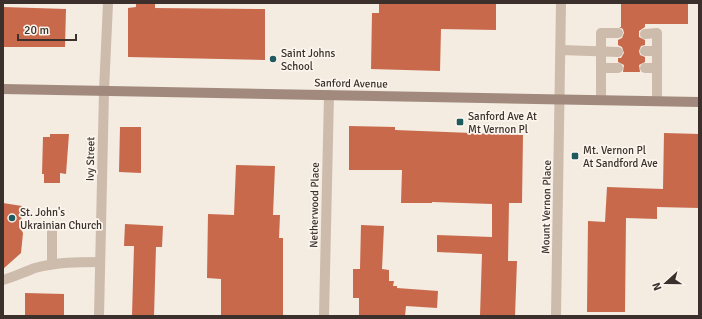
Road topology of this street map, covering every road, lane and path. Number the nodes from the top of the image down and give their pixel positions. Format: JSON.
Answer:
{"nodes":[{"id":1,"x":108,"y":3,"type":"edge"},
{"id":2,"x":561,"y":3,"type":"edge"},
{"id":3,"x":618,"y":33,"type":"dead end"},
{"id":4,"x":645,"y":34,"type":"dead end"},
{"id":5,"x":560,"y":50,"type":"junction"},
{"id":6,"x":601,"y":51,"type":"junction"},
{"id":7,"x":657,"y":51,"type":"junction"},
{"id":8,"x":618,"y":52,"type":"dead end"},
{"id":9,"x":645,"y":52,"type":"dead end"},
{"id":10,"x":601,"y":68,"type":"junction"},
{"id":11,"x":618,"y":68,"type":"dead end"},
{"id":12,"x":645,"y":68,"type":"dead end"},
{"id":13,"x":657,"y":68,"type":"junction"},
{"id":14,"x":3,"y":89,"type":"edge"},
{"id":15,"x":104,"y":91,"type":"junction"},
{"id":16,"x":329,"y":95,"type":"junction"},
{"id":17,"x":559,"y":99,"type":"junction"},
{"id":18,"x":601,"y":100,"type":"junction"},
{"id":19,"x":657,"y":101,"type":"junction"},
{"id":20,"x":699,"y":102,"type":"edge"},
{"id":21,"x":52,"y":226,"type":"dead end"},
{"id":22,"x":100,"y":262,"type":"junction"},
{"id":23,"x":52,"y":264,"type":"junction"},
{"id":24,"x":3,"y":280,"type":"edge"},
{"id":25,"x":99,"y":316,"type":"edge"},
{"id":26,"x":324,"y":316,"type":"edge"},
{"id":27,"x":556,"y":316,"type":"edge"}],
"edges":[{"from":1,"to":15,"type":"street","name":"Ivy Street"},
{"from":2,"to":5,"type":"street","name":"Mount Vernon Place"},
{"from":3,"to":6,"type":"street"},
{"from":4,"to":7,"type":"street"},
{"from":5,"to":6,"type":"street"},
{"from":5,"to":17,"type":"street","name":"Mount Vernon Place"},
{"from":6,"to":8,"type":"street"},
{"from":6,"to":10,"type":"street"},
{"from":7,"to":9,"type":"street"},
{"from":7,"to":13,"type":"street"},
{"from":10,"to":11,"type":"street"},
{"from":10,"to":18,"type":"street"},
{"from":12,"to":13,"type":"street"},
{"from":13,"to":19,"type":"street"},
{"from":14,"to":15,"type":"main road","name":"Sanford Avenue"},
{"from":15,"to":16,"type":"main road","name":"Sanford Avenue"},
{"from":15,"to":22,"type":"street","name":"Ivy Street"},
{"from":16,"to":17,"type":"main road","name":"Sanford Avenue"},
{"from":16,"to":26,"type":"street","name":"Netherwood Place"},
{"from":17,"to":18,"type":"main road","name":"Sanford Avenue"},
{"from":17,"to":27,"type":"street","name":"Mount Vernon Place"},
{"from":18,"to":19,"type":"main road","name":"Sanford Avenue"},
{"from":19,"to":20,"type":"main road","name":"Sanford Avenue"},
{"from":21,"to":23,"type":"street"},
{"from":22,"to":23,"type":"street"},
{"from":22,"to":25,"type":"street","name":"Ivy Street"},
{"from":23,"to":24,"type":"street"}]}
